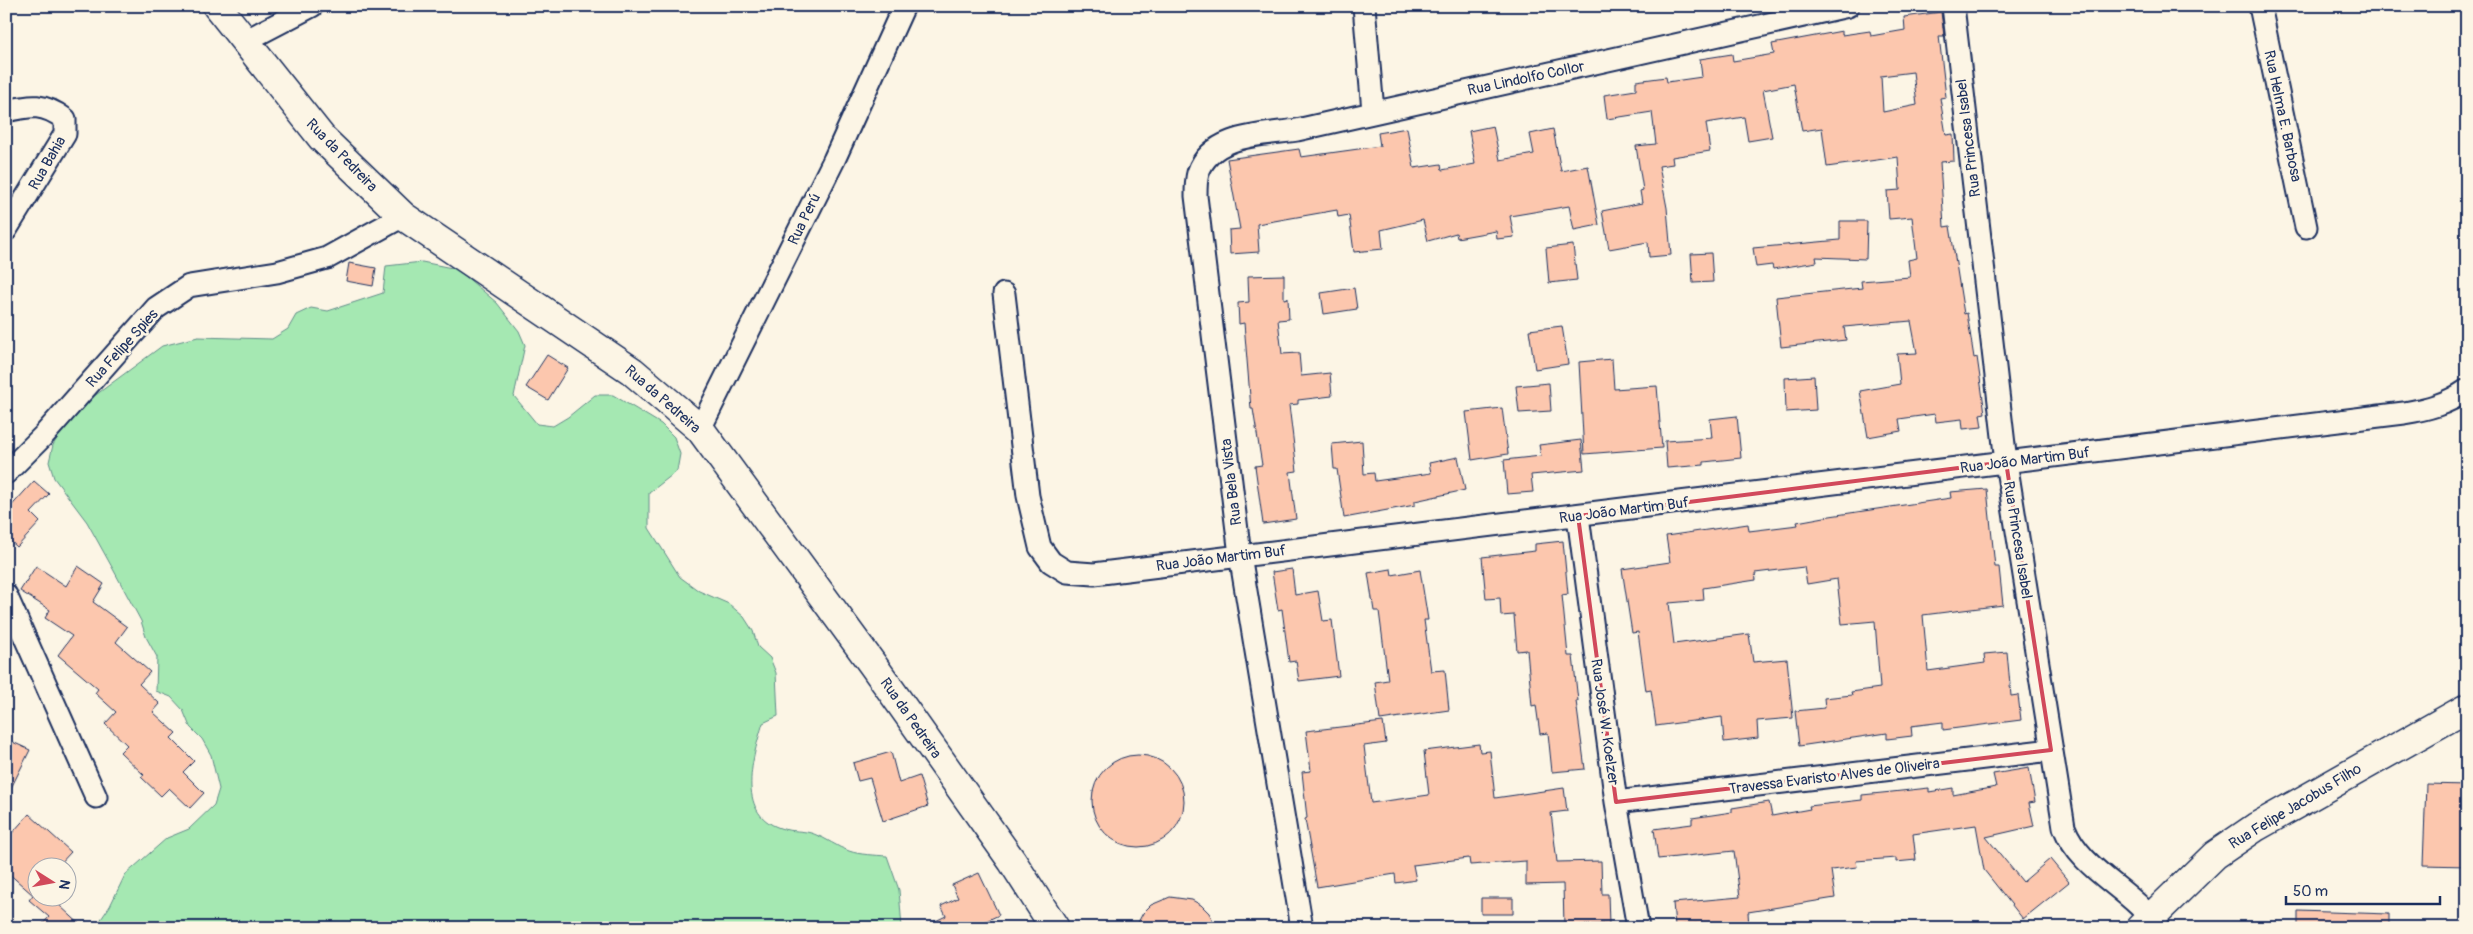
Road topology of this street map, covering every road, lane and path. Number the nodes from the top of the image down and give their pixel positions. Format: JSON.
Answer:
{"nodes":[{"id":1,"x":217,"y":6,"type":"edge"},
{"id":2,"x":312,"y":6,"type":"edge"},
{"id":3,"x":904,"y":6,"type":"edge"},
{"id":4,"x":1364,"y":6,"type":"edge"},
{"id":5,"x":1848,"y":6,"type":"edge"},
{"id":6,"x":1953,"y":6,"type":"edge"},
{"id":7,"x":2260,"y":6,"type":"edge"},
{"id":8,"x":245,"y":41,"type":"junction"},
{"id":9,"x":6,"y":111,"type":"edge"},
{"id":10,"x":1373,"y":112,"type":"junction"},
{"id":11,"x":1207,"y":156,"type":"joint"},
{"id":12,"x":403,"y":216,"type":"junction"},
{"id":13,"x":2306,"y":227,"type":"dead end"},
{"id":14,"x":6,"y":230,"type":"edge"},
{"id":15,"x":1004,"y":294,"type":"dead end"},
{"id":16,"x":2467,"y":390,"type":"edge"},
{"id":17,"x":700,"y":429,"type":"junction"},
{"id":18,"x":2006,"y":462,"type":"junction"},
{"id":19,"x":6,"y":473,"type":"edge"},
{"id":20,"x":1578,"y":516,"type":"junction"},
{"id":21,"x":1240,"y":555,"type":"junction"},
{"id":22,"x":6,"y":595,"type":"edge"},
{"id":23,"x":2467,"y":708,"type":"edge"},
{"id":24,"x":2052,"y":750,"type":"junction"},
{"id":25,"x":96,"y":797,"type":"dead end"},
{"id":26,"x":1616,"y":802,"type":"junction"},
{"id":27,"x":2150,"y":924,"type":"edge"},
{"id":28,"x":1055,"y":928,"type":"edge"},
{"id":29,"x":1302,"y":928,"type":"edge"},
{"id":30,"x":1638,"y":928,"type":"edge"}],
"edges":[{"from":1,"to":8,"type":"street","name":"Rua da Pedreira"},
{"from":2,"to":8,"type":"street"},
{"from":3,"to":17,"type":"street","name":"Rua Perú"},
{"from":4,"to":10,"type":"street"},
{"from":5,"to":10,"type":"street","name":"Rua Lindolfo Collor"},
{"from":6,"to":18,"type":"street","name":"Rua Princesa Isabel"},
{"from":7,"to":13,"type":"street","name":"Rua Helma E. Barbosa"},
{"from":8,"to":12,"type":"street","name":"Rua da Pedreira"},
{"from":9,"to":14,"type":"street","name":"Rua Bahia"},
{"from":10,"to":11,"type":"street","name":"Rua Lindolfo Collor"},
{"from":11,"to":21,"type":"street","name":"Rua Bela Vista"},
{"from":12,"to":17,"type":"street","name":"Rua da Pedreira"},
{"from":12,"to":19,"type":"street","name":"Rua Felipe Spies"},
{"from":15,"to":21,"type":"street","name":"Rua João Martim Buf"},
{"from":16,"to":18,"type":"street","name":"Rua João Martim Buf"},
{"from":17,"to":28,"type":"street","name":"Rua da Pedreira"},
{"from":18,"to":20,"type":"street","name":"Rua João Martim Buf"},
{"from":18,"to":24,"type":"street","name":"Rua Princesa Isabel"},
{"from":20,"to":21,"type":"street","name":"Rua João Martim Buf"},
{"from":20,"to":26,"type":"street","name":"Rua José W. Koelzer"},
{"from":21,"to":29,"type":"street","name":"Rua Bela Vista"},
{"from":22,"to":25,"type":"street"},
{"from":23,"to":27,"type":"street","name":"Rua Felipe Jacobus Filho"},
{"from":24,"to":26,"type":"street","name":"Travessa Evaristo Alves de Oliveira"},
{"from":24,"to":27,"type":"street","name":"Rua Princesa Isabel"},
{"from":26,"to":30,"type":"street","name":"Rua José W. Koelzer"}]}
